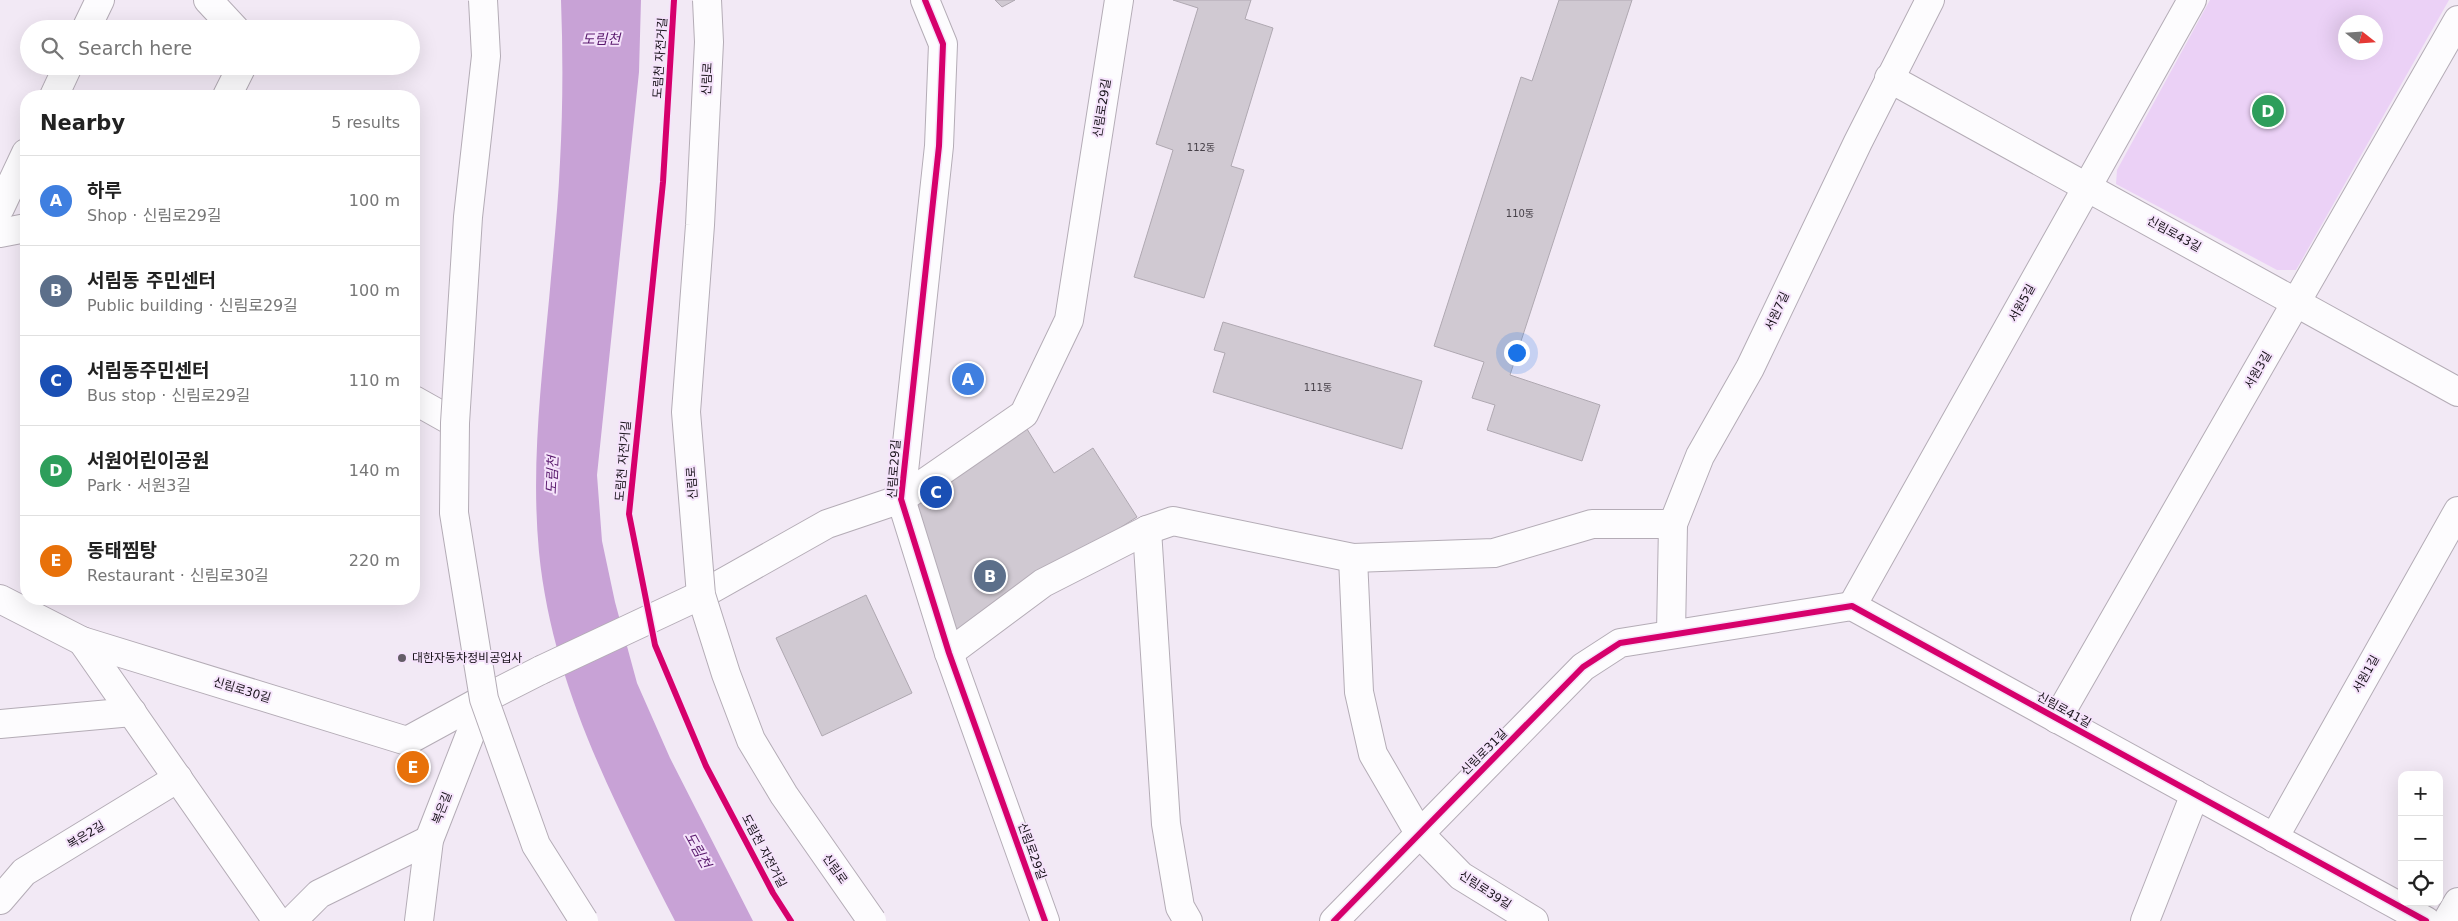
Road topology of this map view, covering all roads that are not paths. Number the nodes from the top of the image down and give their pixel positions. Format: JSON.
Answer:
{"nodes":[{"id":1,"x":100,"y":0,"type":"edge"},
{"id":2,"x":208,"y":0,"type":"edge"},
{"id":3,"x":483,"y":0,"type":"edge"},
{"id":4,"x":707,"y":0,"type":"edge"},
{"id":5,"x":925,"y":0,"type":"edge"},
{"id":6,"x":1119,"y":0,"type":"edge"},
{"id":7,"x":1930,"y":0,"type":"edge"},
{"id":8,"x":2192,"y":0,"type":"edge"},
{"id":9,"x":90,"y":20,"type":"edge"},
{"id":10,"x":227,"y":20,"type":"edge"},
{"id":11,"x":2458,"y":20,"type":"edge"},
{"id":12,"x":64,"y":75,"type":"edge"},
{"id":13,"x":238,"y":75,"type":"edge"},
{"id":14,"x":1889,"y":78,"type":"junction"},
{"id":15,"x":57,"y":90,"type":"edge"},
{"id":16,"x":230,"y":90,"type":"edge"},
{"id":17,"x":20,"y":166,"type":"edge"},
{"id":18,"x":2087,"y":186,"type":"junction"},
{"id":19,"x":0,"y":208,"type":"edge"},
{"id":20,"x":20,"y":229,"type":"edge"},
{"id":21,"x":0,"y":233,"type":"edge"},
{"id":22,"x":2297,"y":302,"type":"junction"},
{"id":23,"x":2458,"y":392,"type":"edge"},
{"id":24,"x":420,"y":403,"type":"edge"},
{"id":25,"x":455,"y":423,"type":"junction"},
{"id":26,"x":901,"y":499,"type":"junction"},
{"id":27,"x":2458,"y":510,"type":"edge"},
{"id":28,"x":1672,"y":524,"type":"junction"},
{"id":29,"x":1147,"y":530,"type":"junction"},
{"id":30,"x":1352,"y":558,"type":"junction"},
{"id":31,"x":701,"y":595,"type":"junction"},
{"id":32,"x":0,"y":599,"type":"edge"},
{"id":33,"x":1852,"y":606,"type":"junction"},
{"id":34,"x":1671,"y":634,"type":"junction"},
{"id":35,"x":82,"y":641,"type":"junction"},
{"id":36,"x":949,"y":653,"type":"junction"},
{"id":37,"x":484,"y":699,"type":"junction"},
{"id":38,"x":132,"y":712,"type":"junction"},
{"id":39,"x":2057,"y":719,"type":"junction"},
{"id":40,"x":0,"y":724,"type":"edge"},
{"id":41,"x":178,"y":778,"type":"junction"},
{"id":42,"x":2195,"y":794,"type":"junction"},
{"id":43,"x":1419,"y":833,"type":"junction"},
{"id":44,"x":2274,"y":838,"type":"junction"},
{"id":45,"x":429,"y":840,"type":"junction"},
{"id":46,"x":0,"y":900,"type":"edge"},
{"id":47,"x":2458,"y":902,"type":"edge"},
{"id":48,"x":277,"y":921,"type":"edge"},
{"id":49,"x":292,"y":921,"type":"edge"},
{"id":50,"x":419,"y":921,"type":"edge"},
{"id":51,"x":584,"y":921,"type":"edge"},
{"id":52,"x":872,"y":921,"type":"edge"},
{"id":53,"x":1045,"y":921,"type":"edge"},
{"id":54,"x":1188,"y":921,"type":"edge"},
{"id":55,"x":1334,"y":921,"type":"edge"},
{"id":56,"x":1534,"y":921,"type":"edge"},
{"id":57,"x":2145,"y":921,"type":"edge"},
{"id":58,"x":2426,"y":921,"type":"edge"},
{"id":59,"x":2447,"y":921,"type":"edge"}],
"edges":[{"from":1,"to":9,"type":"street"},
{"from":2,"to":10,"type":"street"},
{"from":3,"to":25,"type":"street","bridge":true},
{"from":4,"to":31,"type":"street","name":"신림로","bridge":true},
{"from":5,"to":26,"type":"street","name":"신림로29길"},
{"from":6,"to":26,"type":"street","name":"신림로29길"},
{"from":7,"to":14,"type":"street","name":"서원7길"},
{"from":8,"to":18,"type":"street","name":"서원5길"},
{"from":11,"to":22,"type":"street","name":"서원3길"},
{"from":12,"to":15,"type":"street"},
{"from":13,"to":16,"type":"street"},
{"from":14,"to":18,"type":"street","name":"신림로43길"},
{"from":14,"to":28,"type":"street","name":"서원7길"},
{"from":17,"to":19,"type":"street"},
{"from":18,"to":22,"type":"street","name":"신림로43길"},
{"from":18,"to":33,"type":"street","name":"서원5길"},
{"from":20,"to":21,"type":"street"},
{"from":22,"to":23,"type":"street","name":"신림로43길"},
{"from":22,"to":39,"type":"street","name":"서원3길"},
{"from":24,"to":25,"type":"street"},
{"from":25,"to":37,"type":"street","bridge":true},
{"from":26,"to":31,"type":"street","name":"신림로29길"},
{"from":26,"to":36,"type":"street","name":"신림로29길"},
{"from":27,"to":44,"type":"street","name":"서원1길"},
{"from":28,"to":30,"type":"street"},
{"from":28,"to":34,"type":"street","name":"서원7길"},
{"from":29,"to":30,"type":"street"},
{"from":29,"to":36,"type":"street"},
{"from":29,"to":54,"type":"street"},
{"from":30,"to":43,"type":"street"},
{"from":31,"to":37,"type":"street","name":"신림로29길","bridge":true},
{"from":31,"to":52,"type":"street","name":"신림로","bridge":true},
{"from":32,"to":35,"type":"street","name":"신림로30길"},
{"from":33,"to":34,"type":"street"},
{"from":33,"to":39,"type":"street","name":"신림로41길"},
{"from":34,"to":43,"type":"street","name":"신림로31길"},
{"from":35,"to":37,"type":"street","name":"신림로30길"},
{"from":35,"to":38,"type":"street"},
{"from":36,"to":53,"type":"street","name":"신림로29길"},
{"from":37,"to":45,"type":"street","name":"복은길"},
{"from":37,"to":51,"type":"street","bridge":true},
{"from":38,"to":40,"type":"street"},
{"from":38,"to":41,"type":"street"},
{"from":39,"to":42,"type":"street","name":"신림로41길"},
{"from":41,"to":46,"type":"street","name":"복은2길"},
{"from":41,"to":48,"type":"street"},
{"from":42,"to":44,"type":"street","name":"신림로41길"},
{"from":42,"to":57,"type":"street"},
{"from":43,"to":55,"type":"street","name":"신림로31길"},
{"from":43,"to":56,"type":"street","name":"신림로39길"},
{"from":44,"to":58,"type":"street","name":"신림로41길"},
{"from":45,"to":49,"type":"street"},
{"from":45,"to":50,"type":"street","name":"복은길"},
{"from":47,"to":59,"type":"street"}]}
